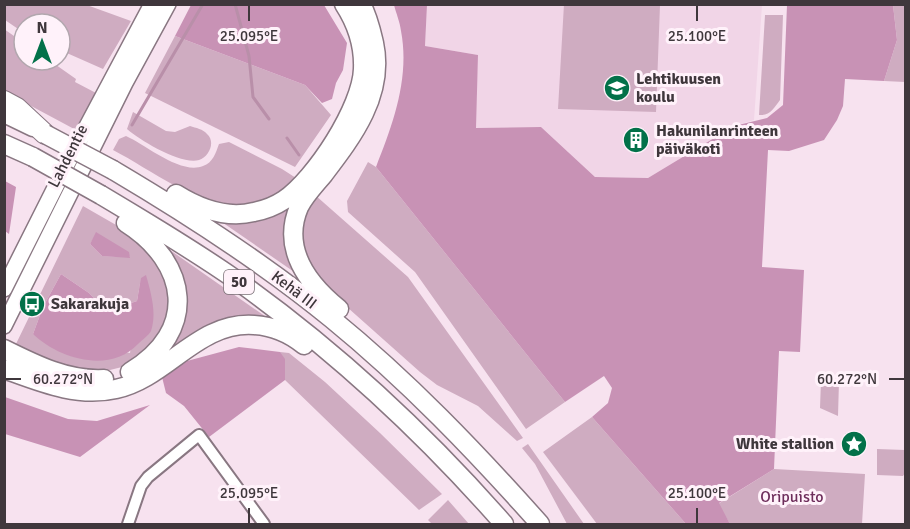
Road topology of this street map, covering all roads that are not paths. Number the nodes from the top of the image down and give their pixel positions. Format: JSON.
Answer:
{"nodes":[{"id":1,"x":152,"y":4,"type":"edge"},
{"id":2,"x":168,"y":4,"type":"edge"},
{"id":3,"x":344,"y":4,"type":"edge"},
{"id":4,"x":361,"y":4,"type":"edge"},
{"id":5,"x":4,"y":101,"type":"edge"},
{"id":6,"x":4,"y":113,"type":"edge"},
{"id":7,"x":45,"y":134,"type":"junction"},
{"id":8,"x":4,"y":144,"type":"edge"},
{"id":9,"x":113,"y":170,"type":"junction"},
{"id":10,"x":101,"y":195,"type":"junction"},
{"id":11,"x":4,"y":289,"type":"edge"},
{"id":12,"x":4,"y":326,"type":"edge"},
{"id":13,"x":4,"y":349,"type":"edge"},
{"id":14,"x":374,"y":354,"type":"junction"},
{"id":15,"x":4,"y":369,"type":"edge"},
{"id":16,"x":368,"y":385,"type":"junction"},
{"id":17,"x":128,"y":525,"type":"edge"},
{"id":18,"x":264,"y":525,"type":"edge"},
{"id":19,"x":504,"y":525,"type":"edge"},
{"id":20,"x":540,"y":525,"type":"edge"}],
"edges":[{"from":1,"to":11,"type":"main road","name":"Lahdentie"},
{"from":2,"to":12,"type":"main road","name":"Lahdentie"},
{"from":3,"to":9,"type":"highway"},
{"from":4,"to":14,"type":"highway"},
{"from":5,"to":7,"type":"highway"},
{"from":6,"to":7,"type":"highway","name":"Kehä III","number":"50"},
{"from":7,"to":9,"type":"highway","name":"Kehä III","number":"50","bridge":true},
{"from":8,"to":10,"type":"highway","name":"Kehä III","number":"50","bridge":true},
{"from":9,"to":14,"type":"highway","name":"Kehä III","number":"50"},
{"from":10,"to":13,"type":"highway"},
{"from":10,"to":16,"type":"highway","name":"Kehä III","number":"50"},
{"from":14,"to":20,"type":"highway","name":"Kehä III","number":"50"},
{"from":15,"to":16,"type":"highway"},
{"from":16,"to":19,"type":"highway","name":"Kehä III","number":"50"},
{"from":17,"to":18,"type":"street"}]}
